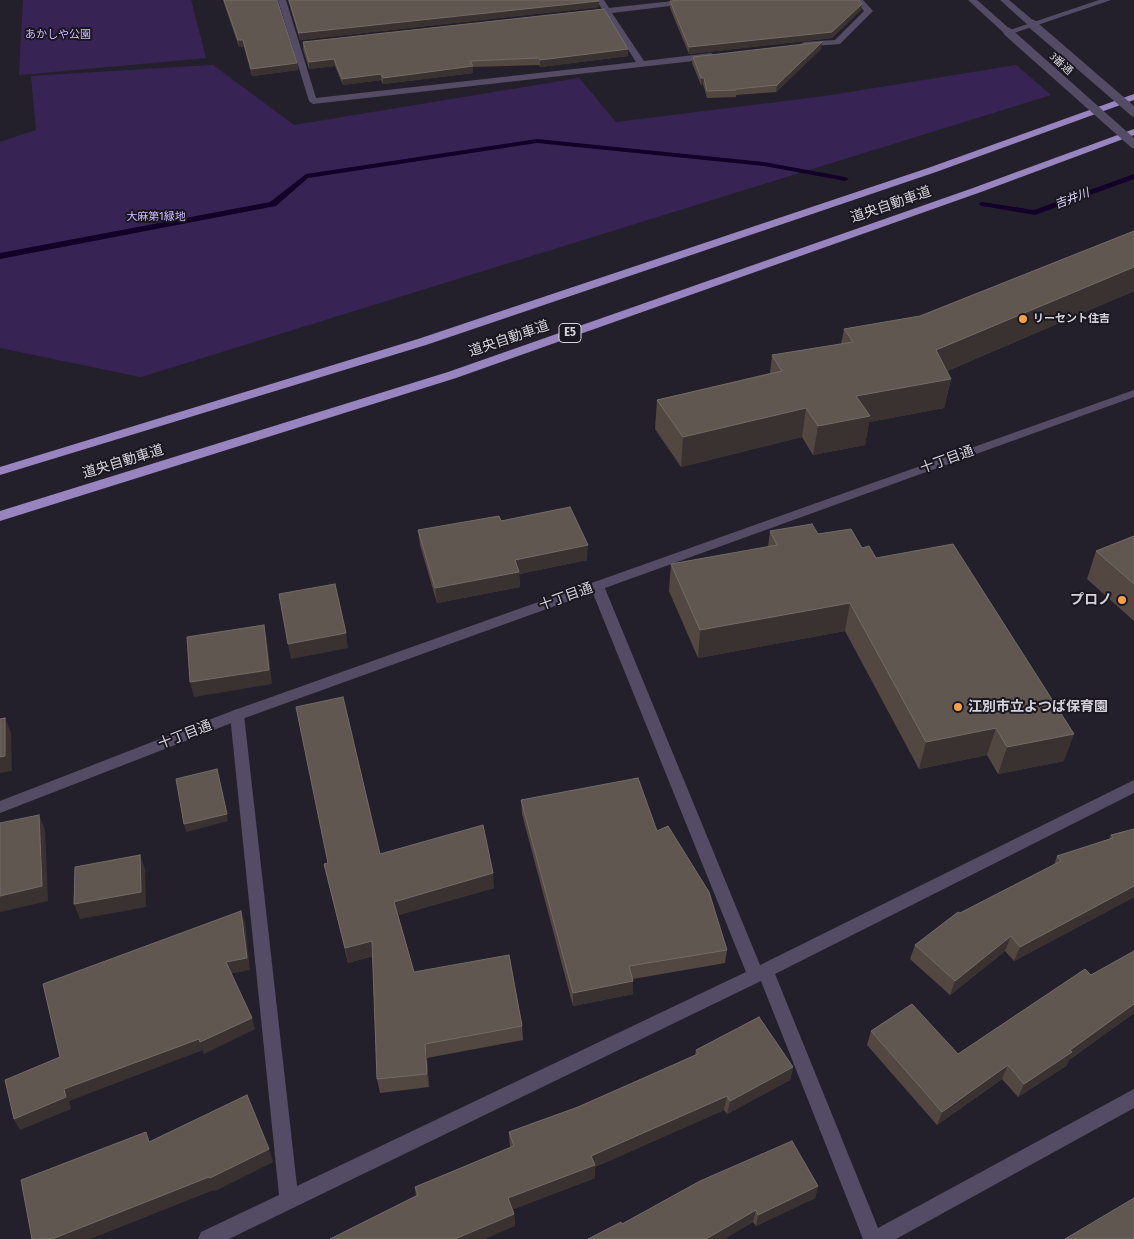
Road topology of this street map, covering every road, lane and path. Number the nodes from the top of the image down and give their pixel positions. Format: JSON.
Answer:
{"nodes":[{"id":1,"x":282,"y":0,"type":"edge"},
{"id":2,"x":600,"y":0,"type":"edge"},
{"id":3,"x":703,"y":0,"type":"edge"},
{"id":4,"x":859,"y":0,"type":"edge"},
{"id":5,"x":972,"y":0,"type":"edge"},
{"id":6,"x":1004,"y":0,"type":"edge"},
{"id":7,"x":1107,"y":0,"type":"edge"},
{"id":8,"x":607,"y":10,"type":"junction"},
{"id":9,"x":578,"y":14,"type":"edge"},
{"id":10,"x":1032,"y":24,"type":"junction"},
{"id":11,"x":1008,"y":32,"type":"junction"},
{"id":12,"x":306,"y":44,"type":"edge"},
{"id":13,"x":296,"y":45,"type":"junction"},
{"id":14,"x":798,"y":46,"type":"edge"},
{"id":15,"x":720,"y":55,"type":"edge"},
{"id":16,"x":642,"y":64,"type":"junction"},
{"id":17,"x":1134,"y":98,"type":"edge"},
{"id":18,"x":1134,"y":112,"type":"edge"},
{"id":19,"x":1134,"y":132,"type":"edge"},
{"id":20,"x":1134,"y":144,"type":"edge"},
{"id":21,"x":1134,"y":393,"type":"edge"},
{"id":22,"x":0,"y":471,"type":"edge"},
{"id":23,"x":0,"y":516,"type":"edge"},
{"id":24,"x":597,"y":586,"type":"junction"},
{"id":25,"x":237,"y":715,"type":"junction"},
{"id":26,"x":1134,"y":786,"type":"edge"},
{"id":27,"x":0,"y":807,"type":"edge"},
{"id":28,"x":760,"y":973,"type":"junction"},
{"id":29,"x":1134,"y":1098,"type":"edge"},
{"id":30,"x":289,"y":1200,"type":"junction"},
{"id":31,"x":208,"y":1239,"type":"edge"},
{"id":32,"x":873,"y":1239,"type":"edge"},
{"id":33,"x":878,"y":1239,"type":"edge"}],
"edges":[{"from":1,"to":13,"type":"street"},
{"from":2,"to":8,"type":"street"},
{"from":3,"to":8,"type":"street"},
{"from":4,"to":14,"type":"street"},
{"from":5,"to":11,"type":"street","name":"3番通"},
{"from":6,"to":10,"type":"street","name":"3番通"},
{"from":7,"to":10,"type":"street"},
{"from":8,"to":9,"type":"street"},
{"from":8,"to":16,"type":"street"},
{"from":10,"to":11,"type":"street"},
{"from":10,"to":18,"type":"street","name":"3番通","bridge":true},
{"from":11,"to":20,"type":"street","name":"3番通","bridge":true},
{"from":12,"to":13,"type":"street"},
{"from":13,"to":16,"type":"street"},
{"from":15,"to":16,"type":"street"},
{"from":17,"to":22,"type":"highway","name":"道央自動車道"},
{"from":19,"to":23,"type":"highway","name":"道央自動車道","number":"E5"},
{"from":21,"to":24,"type":"street","name":"十丁目通"},
{"from":24,"to":25,"type":"street","name":"十丁目通"},
{"from":24,"to":28,"type":"street"},
{"from":25,"to":27,"type":"street","name":"十丁目通"},
{"from":25,"to":30,"type":"street"},
{"from":26,"to":28,"type":"street"},
{"from":28,"to":30,"type":"street"},
{"from":28,"to":32,"type":"street"},
{"from":29,"to":33,"type":"street"},
{"from":30,"to":31,"type":"street"}]}
